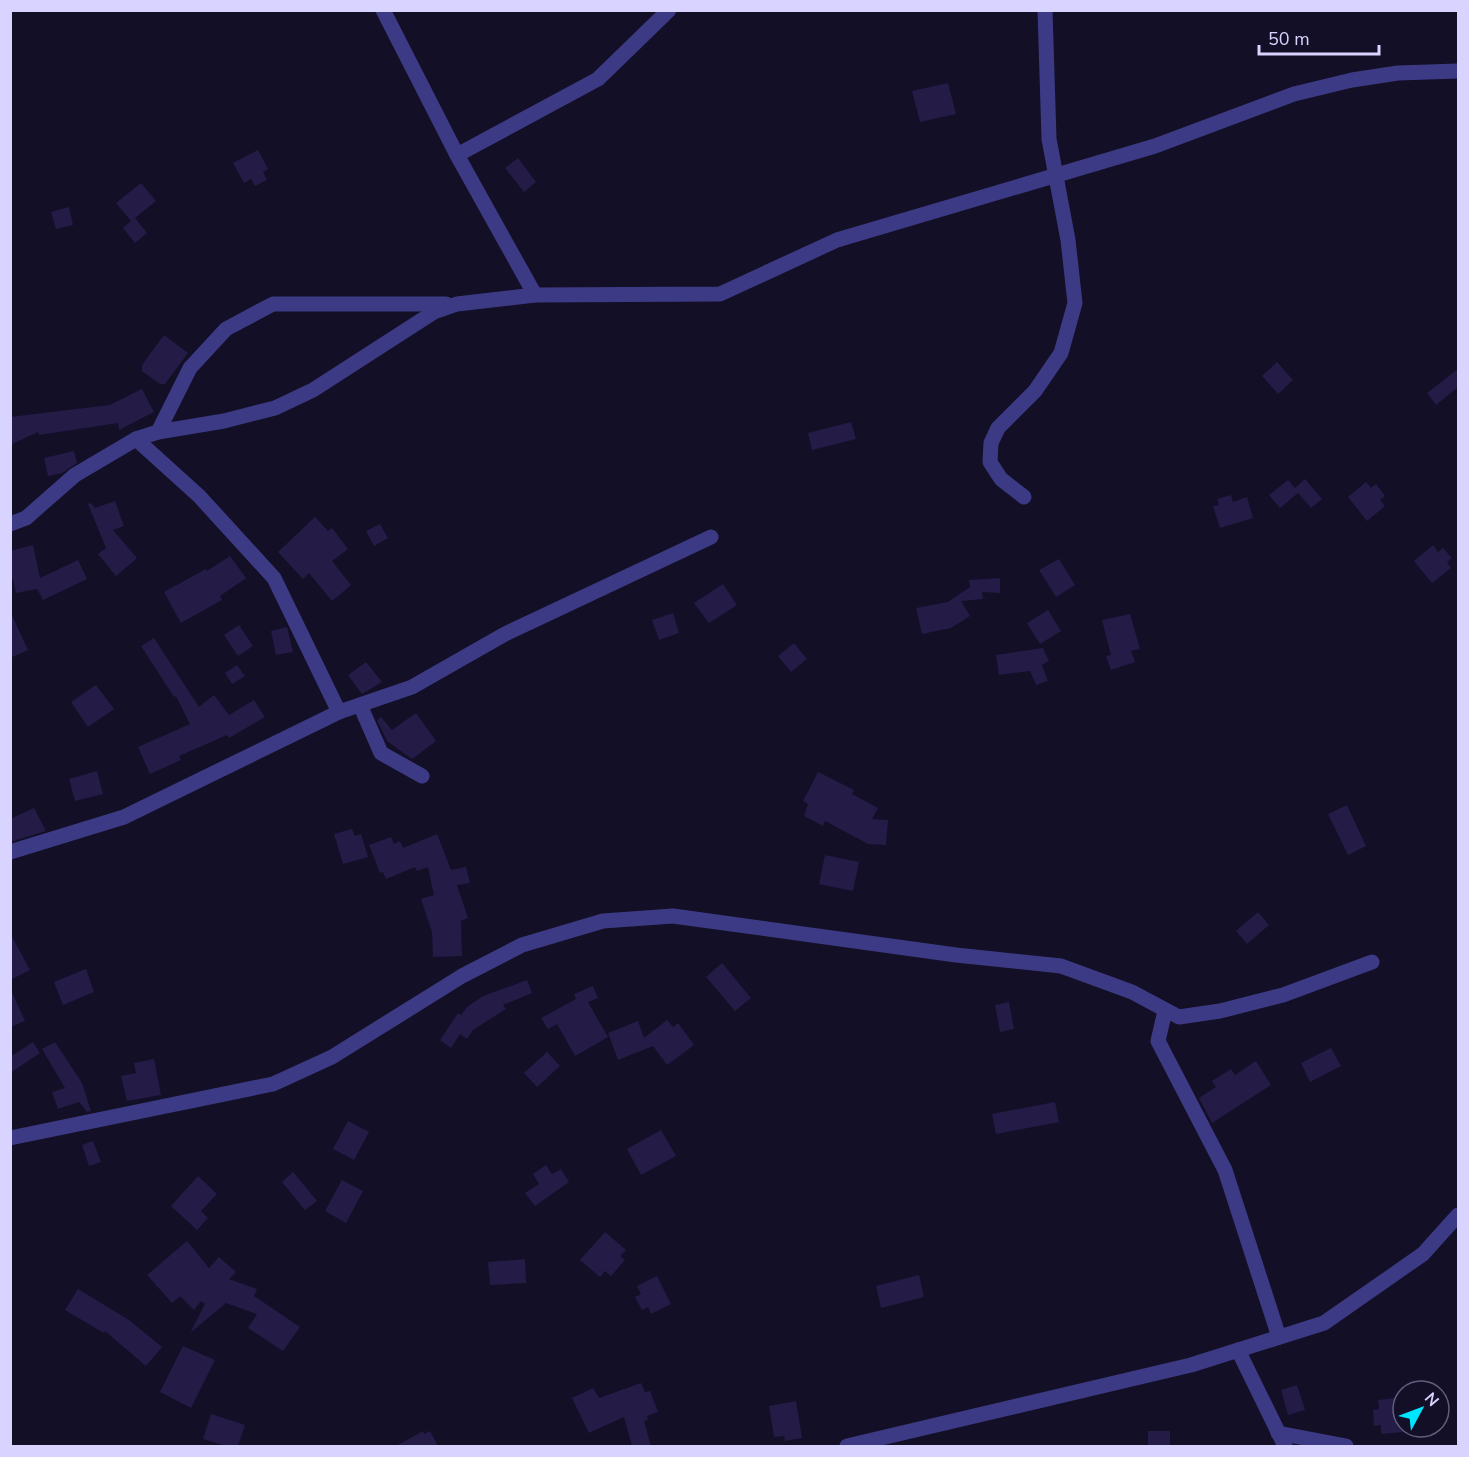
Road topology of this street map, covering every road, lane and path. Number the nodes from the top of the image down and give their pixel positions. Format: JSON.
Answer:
{"nodes":[{"id":1,"x":383,"y":10,"type":"edge"},
{"id":2,"x":669,"y":10,"type":"edge"},
{"id":3,"x":1045,"y":10,"type":"edge"},
{"id":4,"x":1458,"y":71,"type":"edge"},
{"id":5,"x":457,"y":155,"type":"junction"},
{"id":6,"x":1054,"y":176,"type":"junction"},
{"id":7,"x":535,"y":296,"type":"junction"},
{"id":8,"x":457,"y":304,"type":"junction"},
{"id":9,"x":158,"y":432,"type":"junction"},
{"id":10,"x":136,"y":440,"type":"junction"},
{"id":11,"x":1024,"y":497,"type":"dead end"},
{"id":12,"x":10,"y":524,"type":"edge"},
{"id":13,"x":711,"y":537,"type":"dead end"},
{"id":14,"x":360,"y":705,"type":"junction"},
{"id":15,"x":339,"y":712,"type":"junction"},
{"id":16,"x":422,"y":776,"type":"dead end"},
{"id":17,"x":10,"y":852,"type":"edge"},
{"id":18,"x":1372,"y":963,"type":"dead end"},
{"id":19,"x":1164,"y":1011,"type":"junction"},
{"id":20,"x":10,"y":1138,"type":"edge"},
{"id":21,"x":1458,"y":1215,"type":"edge"},
{"id":22,"x":1279,"y":1337,"type":"junction"},
{"id":23,"x":1238,"y":1350,"type":"junction"},
{"id":24,"x":1281,"y":1440,"type":"edge"},
{"id":25,"x":847,"y":1446,"type":"edge"},
{"id":26,"x":1346,"y":1446,"type":"edge"}],
"edges":[{"from":1,"to":5,"type":"street"},
{"from":2,"to":5,"type":"street"},
{"from":3,"to":6,"type":"street"},
{"from":4,"to":6,"type":"street"},
{"from":5,"to":7,"type":"street"},
{"from":6,"to":7,"type":"street"},
{"from":6,"to":11,"type":"street"},
{"from":7,"to":8,"type":"street"},
{"from":8,"to":9,"type":"street"},
{"from":8,"to":9,"type":"street"},
{"from":9,"to":10,"type":"street"},
{"from":10,"to":12,"type":"street"},
{"from":10,"to":15,"type":"street"},
{"from":13,"to":14,"type":"street"},
{"from":14,"to":15,"type":"street"},
{"from":14,"to":16,"type":"street"},
{"from":15,"to":17,"type":"street"},
{"from":18,"to":19,"type":"street"},
{"from":19,"to":20,"type":"street"},
{"from":19,"to":22,"type":"street"},
{"from":21,"to":22,"type":"street"},
{"from":22,"to":23,"type":"street"},
{"from":23,"to":24,"type":"street"},
{"from":23,"to":25,"type":"street"},
{"from":24,"to":26,"type":"street"}]}
